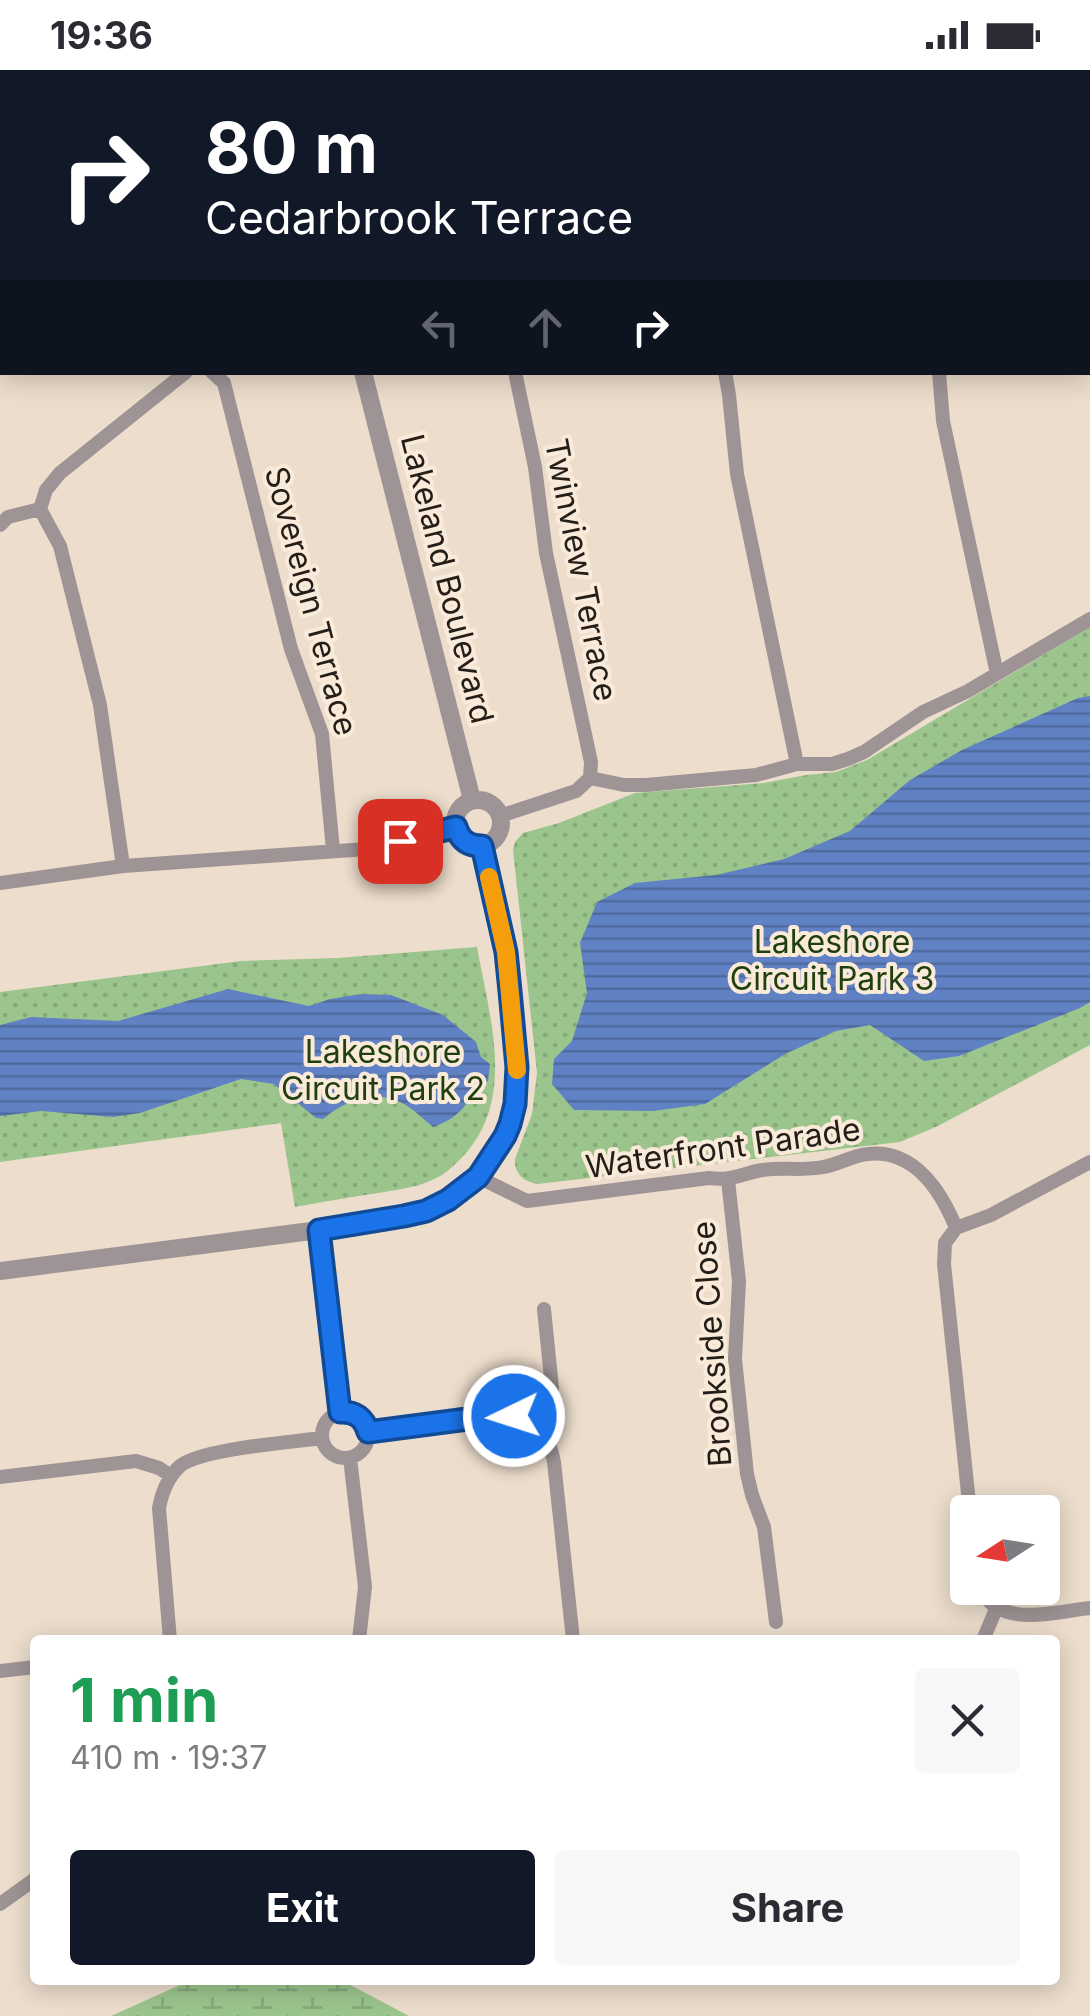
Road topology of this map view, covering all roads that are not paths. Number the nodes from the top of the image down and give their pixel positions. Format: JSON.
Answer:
{"nodes":[{"id":1,"x":182,"y":375,"type":"edge"},
{"id":2,"x":215,"y":375,"type":"edge"},
{"id":3,"x":364,"y":375,"type":"edge"},
{"id":4,"x":516,"y":375,"type":"edge"},
{"id":5,"x":725,"y":375,"type":"edge"},
{"id":6,"x":939,"y":375,"type":"edge"},
{"id":7,"x":40,"y":509,"type":"junction"},
{"id":8,"x":0,"y":525,"type":"edge"},
{"id":9,"x":1090,"y":619,"type":"edge"},
{"id":10,"x":997,"y":674,"type":"junction"},
{"id":11,"x":798,"y":764,"type":"junction"},
{"id":12,"x":590,"y":778,"type":"junction"},
{"id":13,"x":472,"y":800,"type":"junction"},
{"id":14,"x":500,"y":816,"type":"junction"},
{"id":15,"x":456,"y":827,"type":"junction"},
{"id":16,"x":482,"y":846,"type":"junction"},
{"id":17,"x":334,"y":850,"type":"junction"},
{"id":18,"x":123,"y":866,"type":"junction"},
{"id":19,"x":0,"y":883,"type":"edge"},
{"id":20,"x":1090,"y":1162,"type":"edge"},
{"id":21,"x":478,"y":1177,"type":"junction"},
{"id":22,"x":728,"y":1180,"type":"junction"},
{"id":23,"x":956,"y":1228,"type":"junction"},
{"id":24,"x":319,"y":1230,"type":"junction"},
{"id":25,"x":0,"y":1271,"type":"edge"},
{"id":26,"x":544,"y":1309,"type":"dead end"},
{"id":27,"x":340,"y":1412,"type":"junction"},
{"id":28,"x":537,"y":1428,"type":"junction"},
{"id":29,"x":368,"y":1432,"type":"junction"},
{"id":30,"x":322,"y":1438,"type":"junction"},
{"id":31,"x":350,"y":1458,"type":"junction"},
{"id":32,"x":171,"y":1476,"type":"junction"},
{"id":33,"x":0,"y":1478,"type":"edge"},
{"id":34,"x":968,"y":1495,"type":"edge"},
{"id":35,"x":992,"y":1605,"type":"edge"},
{"id":36,"x":1090,"y":1608,"type":"edge"},
{"id":37,"x":996,"y":1609,"type":"junction"},
{"id":38,"x":776,"y":1622,"type":"dead end"},
{"id":39,"x":170,"y":1635,"type":"edge"},
{"id":40,"x":360,"y":1635,"type":"edge"},
{"id":41,"x":573,"y":1635,"type":"edge"},
{"id":42,"x":985,"y":1635,"type":"edge"},
{"id":43,"x":30,"y":1668,"type":"edge"},
{"id":44,"x":0,"y":1672,"type":"edge"},
{"id":45,"x":30,"y":1883,"type":"edge"},
{"id":46,"x":0,"y":1904,"type":"edge"}],
"edges":[{"from":1,"to":7,"type":"street"},
{"from":2,"to":17,"type":"street","name":"Sovereign Terrace"},
{"from":3,"to":13,"type":"street","name":"Lakeland Boulevard"},
{"from":4,"to":12,"type":"street","name":"Twinview Terrace"},
{"from":5,"to":11,"type":"street"},
{"from":6,"to":10,"type":"street"},
{"from":7,"to":8,"type":"street"},
{"from":7,"to":18,"type":"street"},
{"from":9,"to":10,"type":"street"},
{"from":10,"to":11,"type":"street"},
{"from":11,"to":12,"type":"street"},
{"from":12,"to":14,"type":"street"},
{"from":13,"to":14,"type":"street"},
{"from":13,"to":15,"type":"street"},
{"from":14,"to":16,"type":"street"},
{"from":15,"to":16,"type":"street"},
{"from":15,"to":17,"type":"street"},
{"from":16,"to":21,"type":"street"},
{"from":17,"to":18,"type":"street"},
{"from":18,"to":19,"type":"street"},
{"from":20,"to":23,"type":"street"},
{"from":21,"to":22,"type":"street","name":"Waterfront Parade"},
{"from":21,"to":24,"type":"street"},
{"from":22,"to":23,"type":"street","name":"Waterfront Parade"},
{"from":22,"to":38,"type":"street","name":"Brookside Close"},
{"from":23,"to":34,"type":"street"},
{"from":24,"to":25,"type":"street"},
{"from":24,"to":27,"type":"street"},
{"from":26,"to":28,"type":"street"},
{"from":27,"to":29,"type":"street"},
{"from":27,"to":30,"type":"street"},
{"from":28,"to":29,"type":"street"},
{"from":28,"to":41,"type":"street"},
{"from":29,"to":31,"type":"street"},
{"from":30,"to":31,"type":"street"},
{"from":30,"to":32,"type":"street"},
{"from":31,"to":40,"type":"street"},
{"from":32,"to":33,"type":"street"},
{"from":32,"to":39,"type":"street"},
{"from":35,"to":37,"type":"street"},
{"from":36,"to":37,"type":"street"},
{"from":37,"to":42,"type":"street"},
{"from":43,"to":44,"type":"street"},
{"from":45,"to":46,"type":"street"}]}
